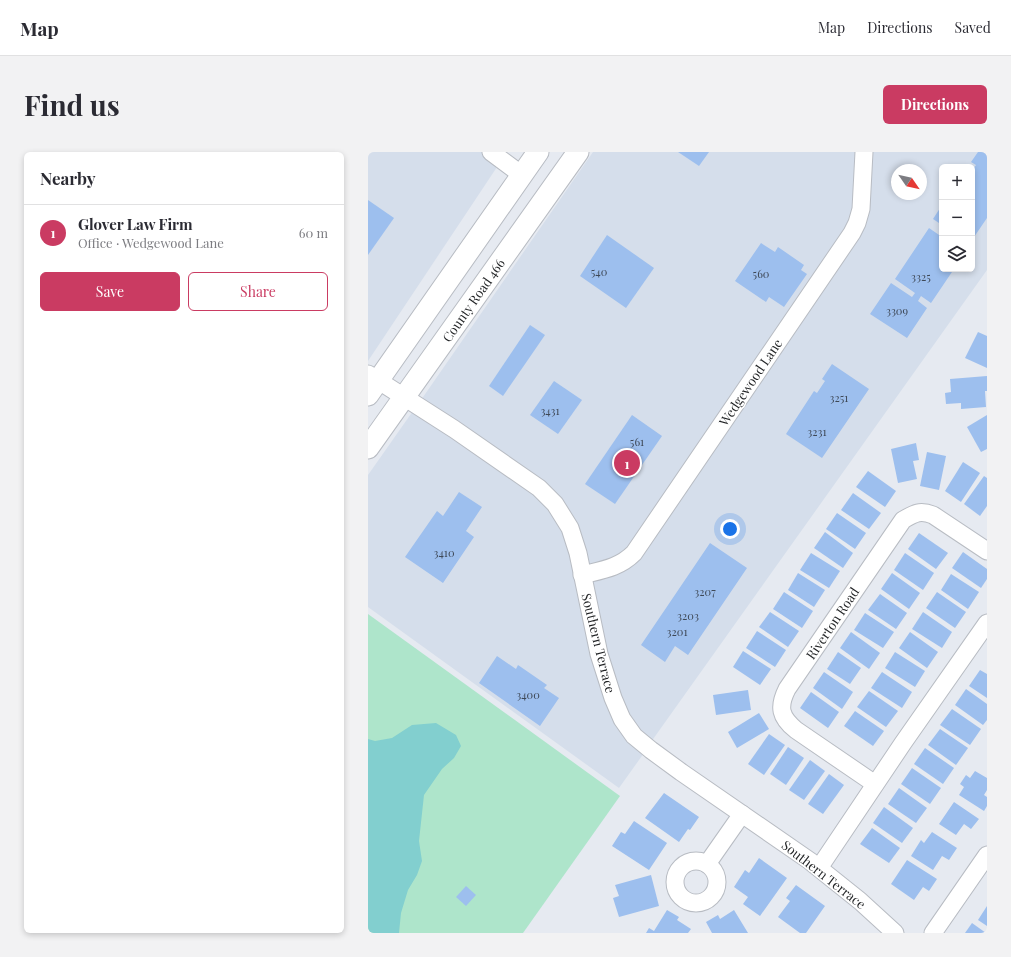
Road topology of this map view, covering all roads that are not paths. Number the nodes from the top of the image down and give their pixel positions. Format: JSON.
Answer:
{"nodes":[{"id":1,"x":491,"y":152,"type":"edge"},
{"id":2,"x":538,"y":152,"type":"edge"},
{"id":3,"x":578,"y":152,"type":"edge"},
{"id":4,"x":864,"y":152,"type":"edge"},
{"id":5,"x":522,"y":175,"type":"junction"},
{"id":6,"x":371,"y":383,"type":"edge"},
{"id":7,"x":404,"y":397,"type":"junction"},
{"id":8,"x":368,"y":448,"type":"edge"},
{"id":9,"x":987,"y":551,"type":"edge"},
{"id":10,"x":582,"y":575,"type":"junction"},
{"id":11,"x":987,"y":622,"type":"edge"},
{"id":12,"x":875,"y":784,"type":"junction"},
{"id":13,"x":742,"y":814,"type":"junction"},
{"id":14,"x":987,"y":854,"type":"edge"},
{"id":15,"x":707,"y":864,"type":"dead end"},
{"id":16,"x":819,"y":868,"type":"junction"},
{"id":17,"x":895,"y":933,"type":"edge"},
{"id":18,"x":933,"y":933,"type":"edge"}],
"edges":[{"from":1,"to":5,"type":"street"},
{"from":2,"to":5,"type":"main road"},
{"from":3,"to":7,"type":"main road","name":"County Road 466"},
{"from":4,"to":10,"type":"street","name":"Wedgewood Lane"},
{"from":5,"to":6,"type":"main road"},
{"from":6,"to":7,"type":"street","name":"Southern Terrace"},
{"from":7,"to":8,"type":"main road","name":"County Road 466"},
{"from":7,"to":10,"type":"street","name":"Southern Terrace"},
{"from":9,"to":12,"type":"street","name":"Riverton Road"},
{"from":10,"to":13,"type":"street","name":"Southern Terrace"},
{"from":11,"to":12,"type":"street"},
{"from":12,"to":16,"type":"street"},
{"from":13,"to":15,"type":"street"},
{"from":13,"to":16,"type":"street","name":"Southern Terrace"},
{"from":14,"to":18,"type":"street"},
{"from":16,"to":17,"type":"street","name":"Southern Terrace"}]}
